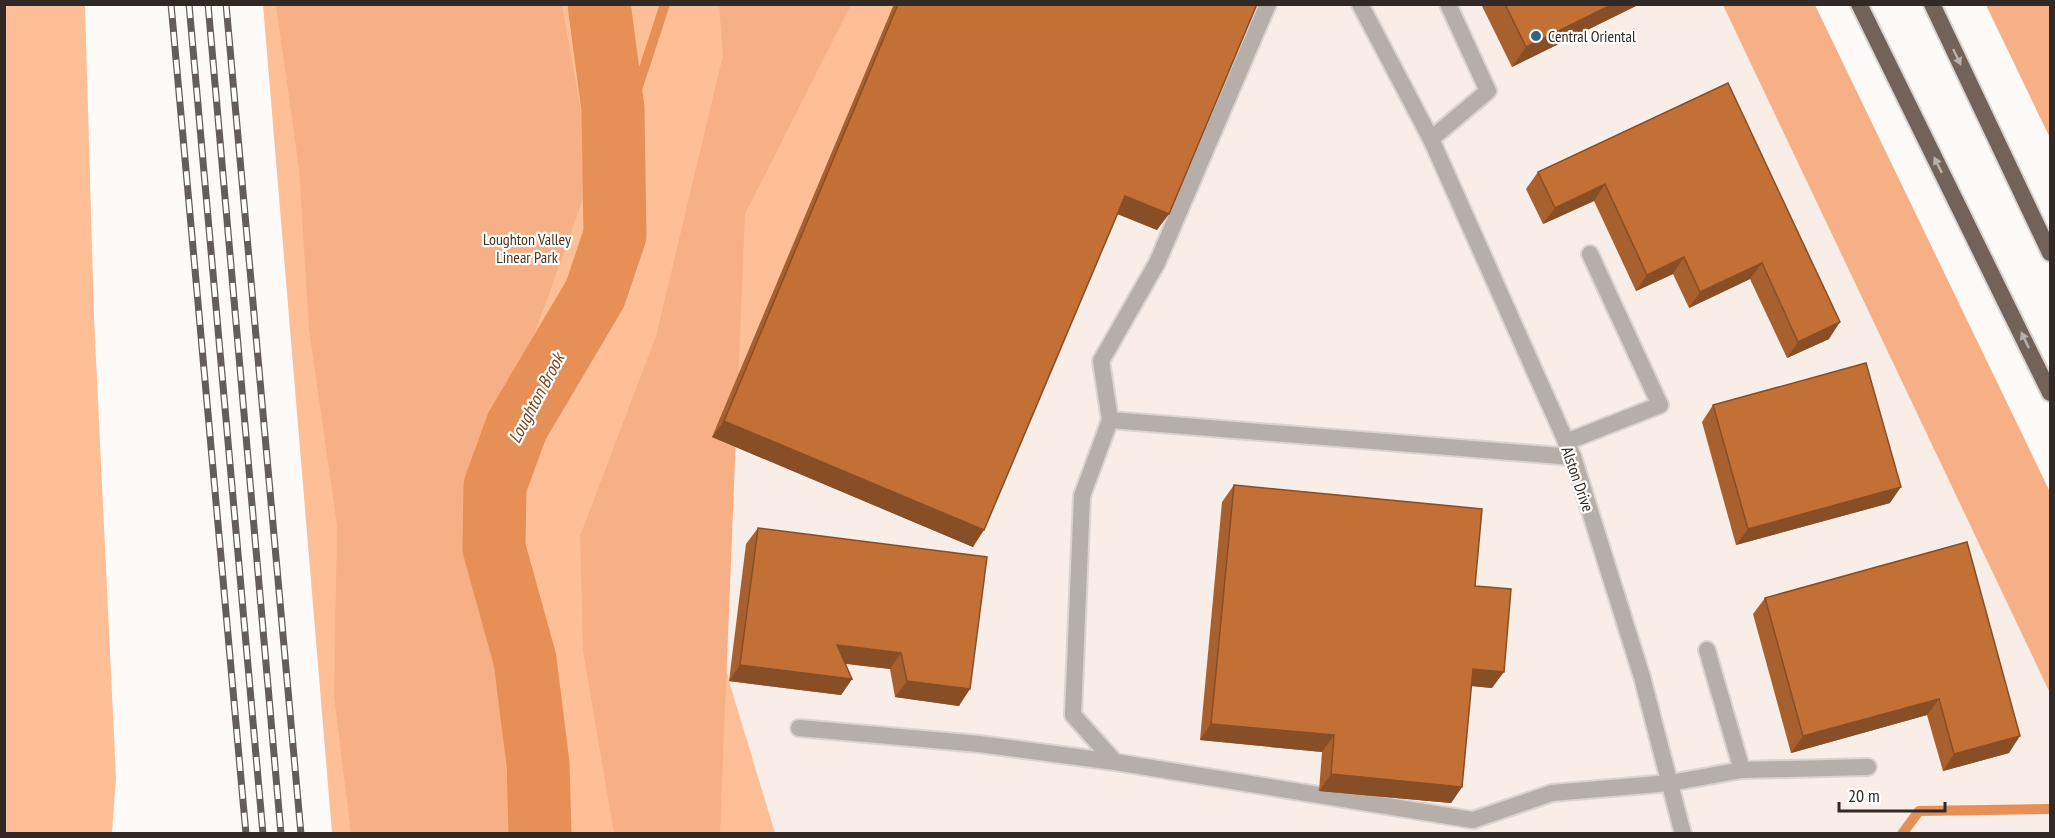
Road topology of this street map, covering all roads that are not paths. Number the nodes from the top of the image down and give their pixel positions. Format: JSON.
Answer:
{"nodes":[{"id":1,"x":1268,"y":4,"type":"edge"},
{"id":2,"x":1360,"y":4,"type":"edge"},
{"id":3,"x":1448,"y":4,"type":"edge"},
{"id":4,"x":1859,"y":4,"type":"edge"},
{"id":5,"x":1932,"y":4,"type":"edge"},
{"id":6,"x":1431,"y":139,"type":"junction"},
{"id":7,"x":2050,"y":253,"type":"edge"},
{"id":8,"x":1590,"y":254,"type":"dead end"},
{"id":9,"x":2050,"y":393,"type":"edge"},
{"id":10,"x":1110,"y":420,"type":"junction"},
{"id":11,"x":1569,"y":449,"type":"junction"},
{"id":12,"x":1707,"y":650,"type":"dead end"},
{"id":13,"x":800,"y":728,"type":"dead end"},
{"id":14,"x":1115,"y":762,"type":"junction"},
{"id":15,"x":1868,"y":767,"type":"dead end"},
{"id":16,"x":1742,"y":770,"type":"junction"},
{"id":17,"x":1670,"y":783,"type":"junction"},
{"id":18,"x":1683,"y":834,"type":"edge"}],
"edges":[{"from":1,"to":10,"type":"street"},
{"from":2,"to":6,"type":"street","name":"Alston Drive"},
{"from":3,"to":6,"type":"street"},
{"from":9,"to":4,"type":"highway","one_way":true},
{"from":5,"to":7,"type":"highway","one_way":true},
{"from":6,"to":11,"type":"street","name":"Alston Drive"},
{"from":8,"to":11,"type":"street"},
{"from":10,"to":11,"type":"street"},
{"from":10,"to":14,"type":"street"},
{"from":11,"to":17,"type":"street","name":"Alston Drive"},
{"from":12,"to":16,"type":"street"},
{"from":13,"to":14,"type":"street"},
{"from":14,"to":17,"type":"street"},
{"from":15,"to":16,"type":"street"},
{"from":16,"to":17,"type":"street"},
{"from":17,"to":18,"type":"street","name":"Alston Drive"}]}
